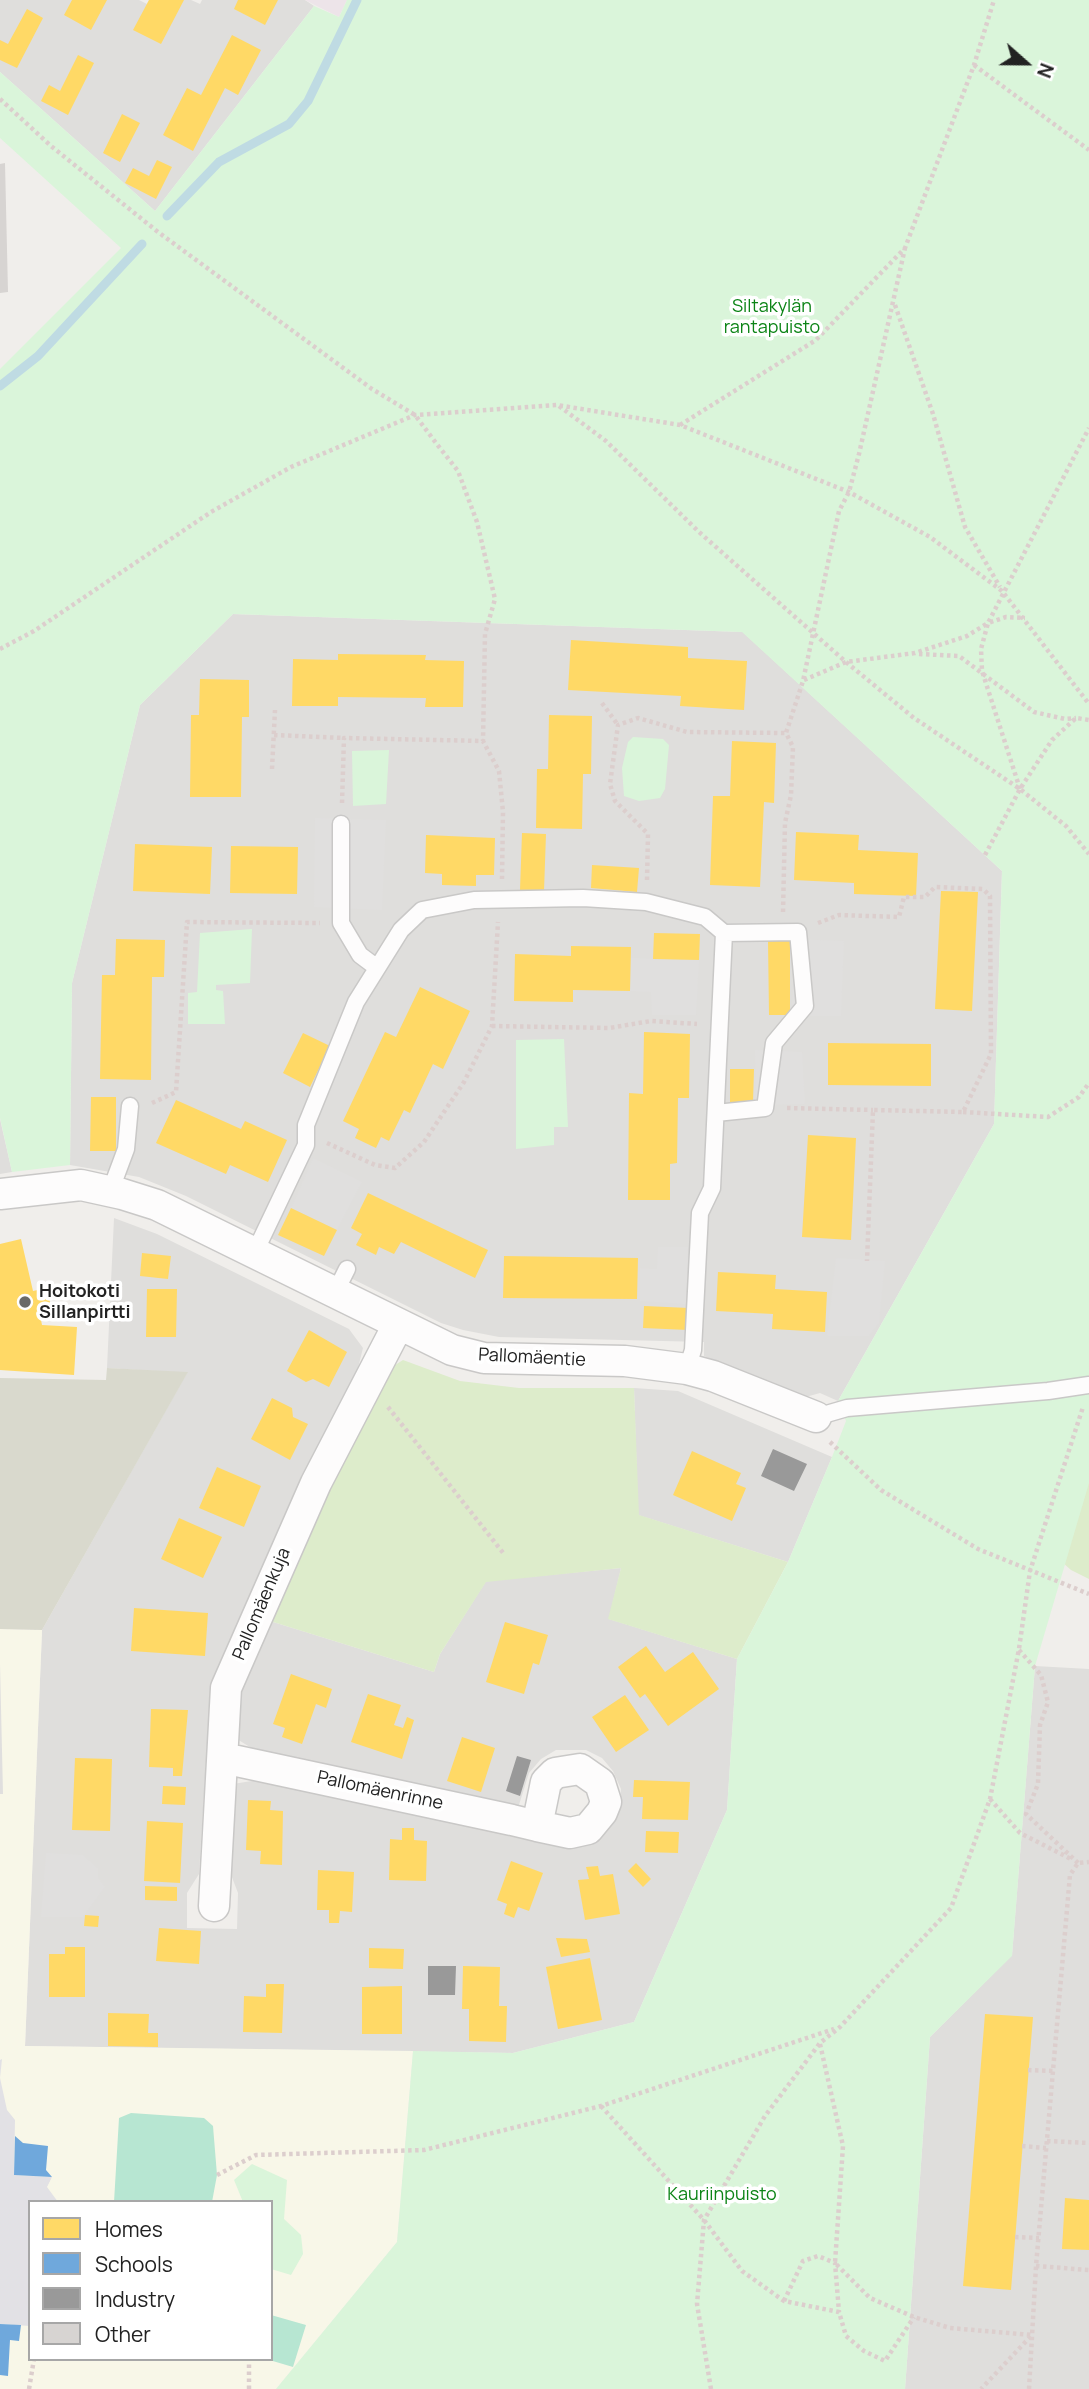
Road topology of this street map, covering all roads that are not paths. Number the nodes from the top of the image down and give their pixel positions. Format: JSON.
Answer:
{"nodes":[{"id":1,"x":341,"y":824,"type":"dead end"},
{"id":2,"x":724,"y":933,"type":"junction"},
{"id":3,"x":376,"y":967,"type":"junction"},
{"id":4,"x":130,"y":1106,"type":"road end"},
{"id":5,"x":716,"y":1113,"type":"junction"},
{"id":6,"x":110,"y":1192,"type":"junction"},
{"id":7,"x":0,"y":1194,"type":"edge"},
{"id":8,"x":255,"y":1252,"type":"junction"},
{"id":9,"x":398,"y":1325,"type":"junction"},
{"id":10,"x":687,"y":1369,"type":"junction"},
{"id":11,"x":1089,"y":1385,"type":"edge"},
{"id":12,"x":816,"y":1418,"type":"joint"},
{"id":13,"x":223,"y":1758,"type":"junction"},
{"id":14,"x":537,"y":1826,"type":"dead end"},
{"id":15,"x":214,"y":1906,"type":"dead end"}],
"edges":[{"from":1,"to":3,"type":"lane"},
{"from":2,"to":3,"type":"lane"},
{"from":2,"to":5,"type":"lane"},
{"from":2,"to":5,"type":"lane"},
{"from":3,"to":8,"type":"lane"},
{"from":4,"to":6,"type":"lane"},
{"from":5,"to":10,"type":"lane"},
{"from":6,"to":7,"type":"street","name":"Pallomäentie"},
{"from":6,"to":8,"type":"street","name":"Pallomäentie"},
{"from":8,"to":9,"type":"street","name":"Pallomäentie"},
{"from":9,"to":10,"type":"street","name":"Pallomäentie"},
{"from":9,"to":13,"type":"street","name":"Pallomäenkuja"},
{"from":10,"to":12,"type":"street","name":"Pallomäentie"},
{"from":11,"to":12,"type":"lane"},
{"from":13,"to":14,"type":"street","name":"Pallomäenrinne"},
{"from":13,"to":15,"type":"street","name":"Pallomäenkuja"}]}
